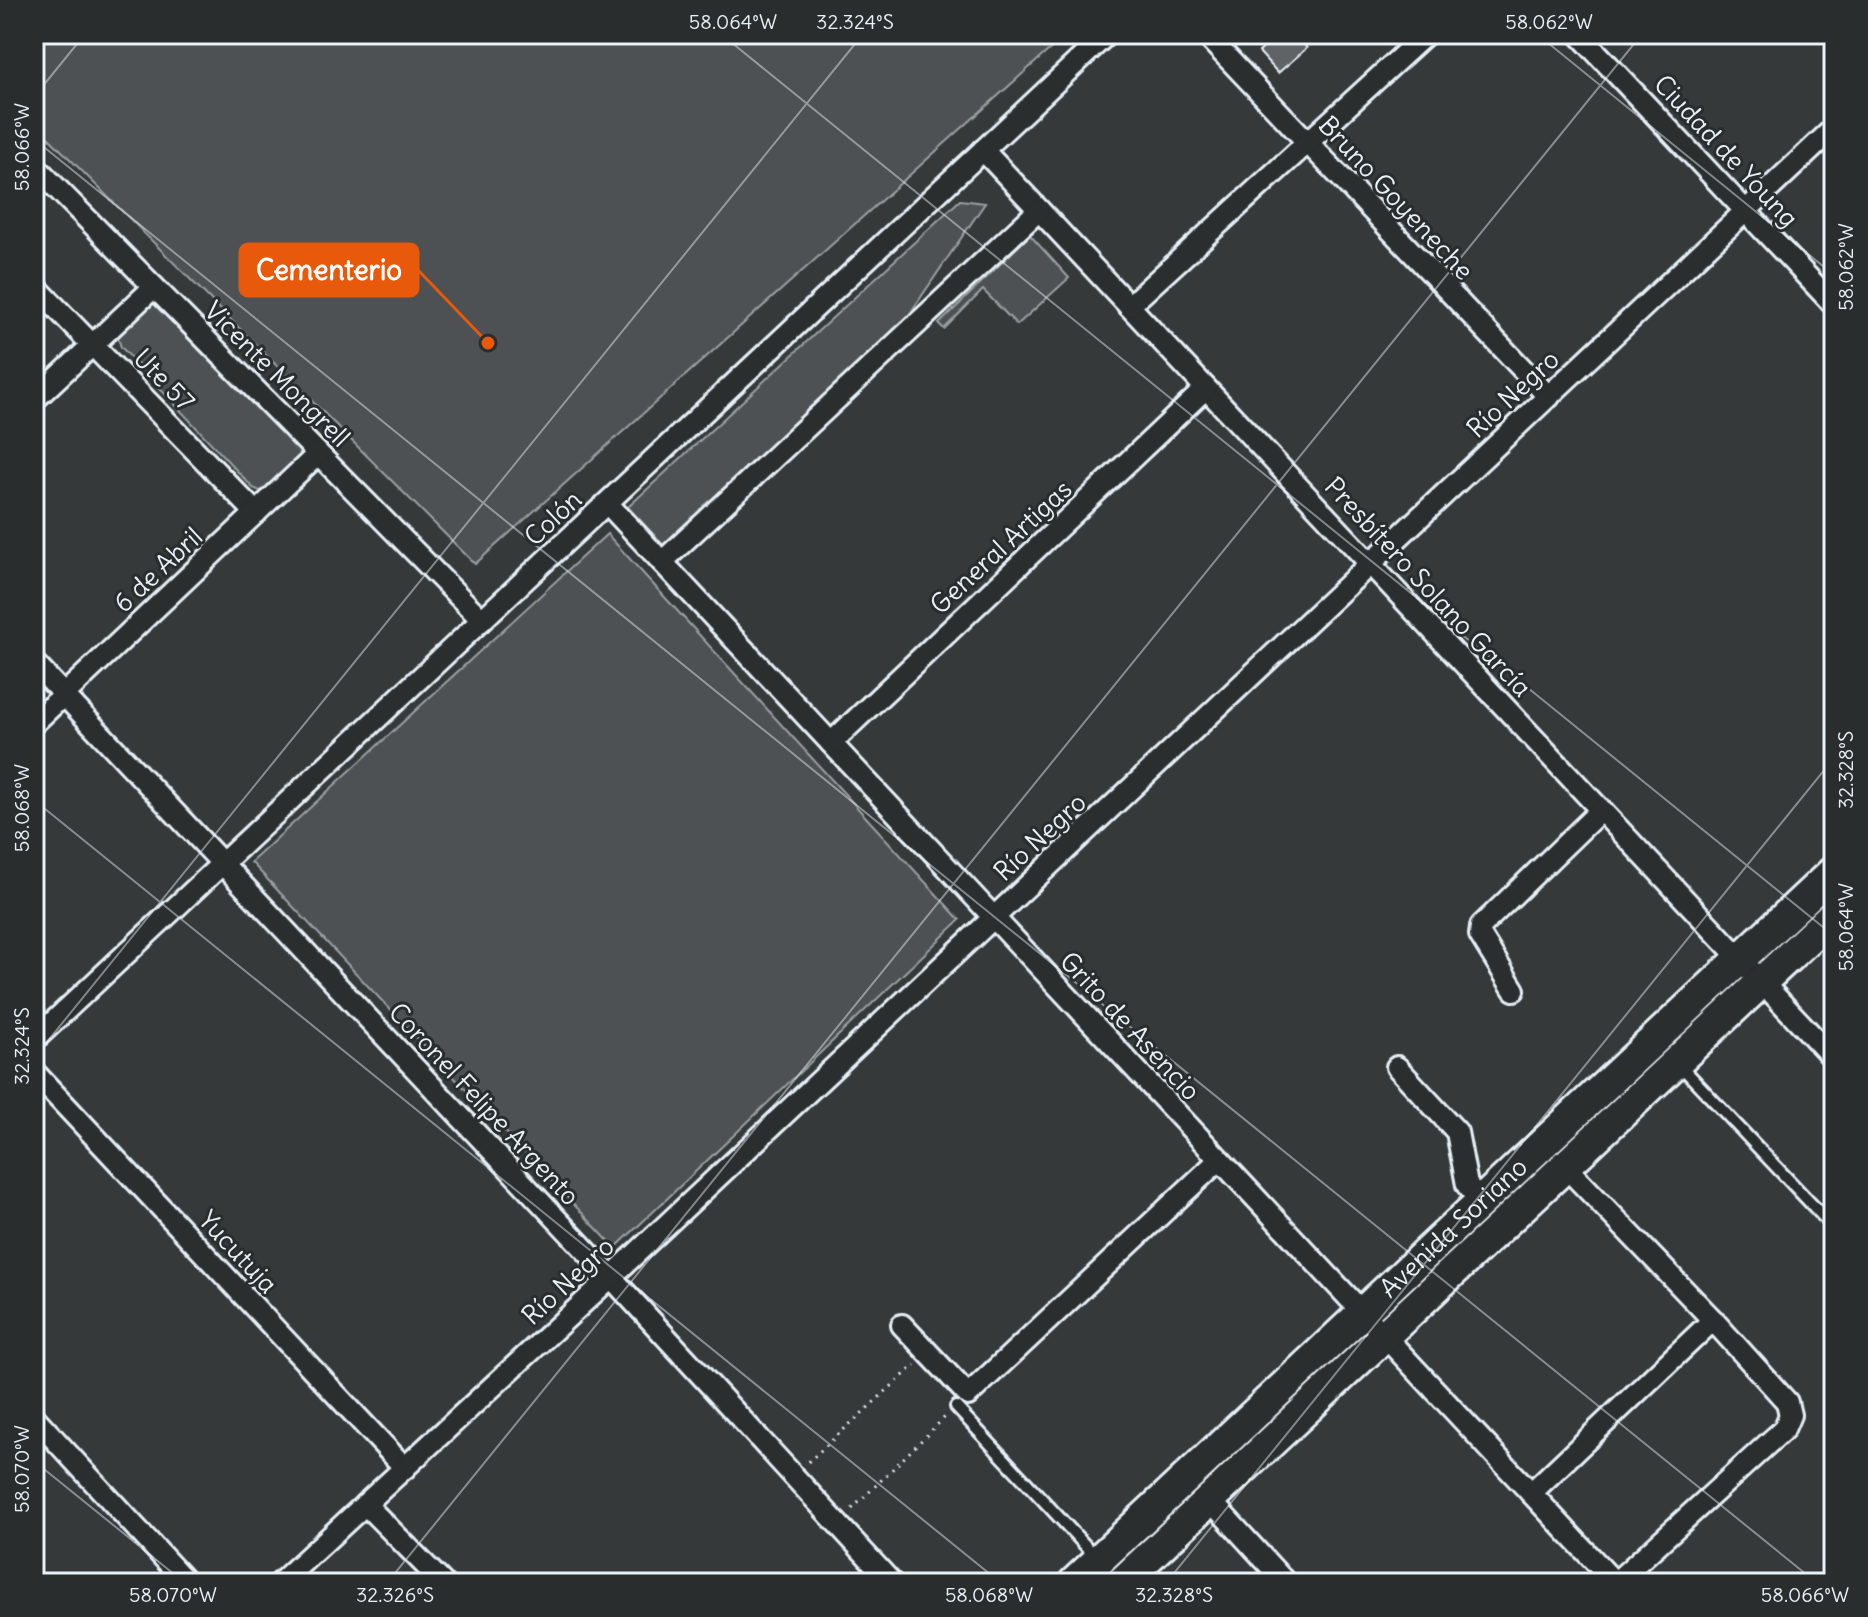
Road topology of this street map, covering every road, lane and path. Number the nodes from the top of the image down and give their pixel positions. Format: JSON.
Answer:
{"nodes":[{"id":1,"x":1107,"y":34,"type":"edge"},
{"id":2,"x":1205,"y":34,"type":"edge"},
{"id":3,"x":1426,"y":34,"type":"edge"},
{"id":4,"x":1579,"y":34,"type":"edge"},
{"id":5,"x":1834,"y":128,"type":"edge"},
{"id":6,"x":1307,"y":142,"type":"junction"},
{"id":7,"x":983,"y":150,"type":"junction"},
{"id":8,"x":34,"y":165,"type":"edge"},
{"id":9,"x":1746,"y":209,"type":"junction"},
{"id":10,"x":1039,"y":210,"type":"junction"},
{"id":11,"x":34,"y":285,"type":"edge"},
{"id":12,"x":154,"y":287,"type":"junction"},
{"id":13,"x":1834,"y":305,"type":"edge"},
{"id":14,"x":1129,"y":306,"type":"junction"},
{"id":15,"x":93,"y":345,"type":"junction"},
{"id":16,"x":1206,"y":388,"type":"junction"},
{"id":17,"x":1549,"y":397,"type":"junction"},
{"id":18,"x":34,"y":400,"type":"edge"},
{"id":19,"x":318,"y":454,"type":"junction"},
{"id":20,"x":607,"y":503,"type":"junction"},
{"id":21,"x":256,"y":513,"type":"junction"},
{"id":22,"x":662,"y":562,"type":"junction"},
{"id":23,"x":1369,"y":562,"type":"junction"},
{"id":24,"x":482,"y":620,"type":"junction"},
{"id":25,"x":34,"y":663,"type":"edge"},
{"id":26,"x":64,"y":694,"type":"junction"},
{"id":27,"x":34,"y":723,"type":"edge"},
{"id":28,"x":831,"y":743,"type":"junction"},
{"id":29,"x":1601,"y":810,"type":"junction"},
{"id":30,"x":222,"y":864,"type":"junction"},
{"id":31,"x":1834,"y":871,"type":"edge"},
{"id":32,"x":1834,"y":914,"type":"edge"},
{"id":33,"x":993,"y":916,"type":"junction"},
{"id":34,"x":1741,"y":959,"type":"junction"},
{"id":35,"x":1762,"y":982,"type":"junction"},
{"id":36,"x":1514,"y":990,"type":"dead end"},
{"id":37,"x":34,"y":1040,"type":"edge"},
{"id":38,"x":1834,"y":1059,"type":"edge"},
{"id":39,"x":1677,"y":1061,"type":"junction"},
{"id":40,"x":1397,"y":1067,"type":"dead end"},
{"id":41,"x":34,"y":1072,"type":"edge"},
{"id":42,"x":1219,"y":1160,"type":"junction"},
{"id":43,"x":1565,"y":1166,"type":"junction"},
{"id":44,"x":1482,"y":1203,"type":"junction"},
{"id":45,"x":1834,"y":1228,"type":"edge"},
{"id":46,"x":611,"y":1277,"type":"junction"},
{"id":47,"x":1364,"y":1314,"type":"junction"},
{"id":48,"x":1713,"y":1320,"type":"junction"},
{"id":49,"x":902,"y":1325,"type":"dead end"},
{"id":50,"x":1385,"y":1337,"type":"junction"},
{"id":51,"x":928,"y":1353,"type":"junction"},
{"id":52,"x":956,"y":1407,"type":"joint"},
{"id":53,"x":34,"y":1417,"type":"edge"},
{"id":54,"x":405,"y":1468,"type":"junction"},
{"id":55,"x":794,"y":1476,"type":"junction"},
{"id":56,"x":1531,"y":1493,"type":"junction"},
{"id":57,"x":1210,"y":1500,"type":"junction"},
{"id":58,"x":365,"y":1504,"type":"junction"},
{"id":59,"x":838,"y":1523,"type":"junction"},
{"id":60,"x":1098,"y":1560,"type":"junction"},
{"id":61,"x":187,"y":1583,"type":"edge"},
{"id":62,"x":280,"y":1583,"type":"edge"},
{"id":63,"x":443,"y":1583,"type":"edge"},
{"id":64,"x":892,"y":1583,"type":"edge"},
{"id":65,"x":1074,"y":1583,"type":"edge"},
{"id":66,"x":1121,"y":1583,"type":"edge"},
{"id":67,"x":1286,"y":1583,"type":"edge"},
{"id":68,"x":1615,"y":1583,"type":"edge"}],
"edges":[{"from":1,"to":7,"type":"street","name":"Colón"},
{"from":2,"to":6,"type":"street","name":"Bruno Goyeneche"},
{"from":3,"to":6,"type":"street"},
{"from":4,"to":9,"type":"street","name":"Ciudad de Young"},
{"from":5,"to":9,"type":"street","name":"Río Negro"},
{"from":6,"to":14,"type":"street"},
{"from":6,"to":17,"type":"street","name":"Bruno Goyeneche"},
{"from":7,"to":10,"type":"street","name":"Presbítero Solano García"},
{"from":7,"to":20,"type":"street","name":"Colón"},
{"from":8,"to":12,"type":"street","name":"Vicente Mongrell"},
{"from":9,"to":13,"type":"street","name":"Ciudad de Young"},
{"from":9,"to":17,"type":"street","name":"Río Negro"},
{"from":10,"to":14,"type":"street","name":"Presbítero Solano García"},
{"from":10,"to":22,"type":"street"},
{"from":11,"to":15,"type":"street","name":"Ute 57"},
{"from":12,"to":15,"type":"street"},
{"from":12,"to":19,"type":"street","name":"Vicente Mongrell"},
{"from":14,"to":16,"type":"street","name":"Presbítero Solano García"},
{"from":15,"to":18,"type":"street"},
{"from":15,"to":21,"type":"street","name":"Ute 57"},
{"from":16,"to":23,"type":"street","name":"Presbítero Solano García"},
{"from":16,"to":28,"type":"street","name":"General Artigas"},
{"from":17,"to":23,"type":"street","name":"Río Negro"},
{"from":19,"to":21,"type":"street","name":"6 de Abril"},
{"from":19,"to":24,"type":"street","name":"Vicente Mongrell"},
{"from":20,"to":22,"type":"street","name":"Grito de Asencio"},
{"from":20,"to":24,"type":"street","name":"Colón"},
{"from":21,"to":26,"type":"street","name":"6 de Abril"},
{"from":22,"to":28,"type":"street","name":"Grito de Asencio"},
{"from":23,"to":29,"type":"street","name":"Presbítero Solano García"},
{"from":23,"to":33,"type":"street","name":"Río Negro"},
{"from":24,"to":30,"type":"street","name":"Colón"},
{"from":25,"to":26,"type":"street","name":"Coronel Felipe Argento"},
{"from":26,"to":27,"type":"street","name":"6 de Abril"},
{"from":26,"to":30,"type":"street","name":"Coronel Felipe Argento"},
{"from":28,"to":33,"type":"street","name":"Grito de Asencio"},
{"from":29,"to":34,"type":"street","name":"Presbítero Solano García"},
{"from":29,"to":36,"type":"street"},
{"from":30,"to":37,"type":"street","name":"Colón"},
{"from":30,"to":46,"type":"street","name":"Coronel Felipe Argento"},
{"from":31,"to":34,"type":"street","name":"Avenida Soriano"},
{"from":32,"to":35,"type":"street","name":"Avenida Soriano"},
{"from":33,"to":42,"type":"street","name":"Grito de Asencio"},
{"from":33,"to":46,"type":"street","name":"Río Negro"},
{"from":34,"to":35,"type":"street","name":"Presbítero Solano García"},
{"from":34,"to":44,"type":"street","name":"Avenida Soriano"},
{"from":35,"to":38,"type":"street","name":"Presbítero Solano García"},
{"from":35,"to":39,"type":"street","name":"Avenida Soriano"},
{"from":39,"to":43,"type":"street","name":"Avenida Soriano"},
{"from":39,"to":45,"type":"lane"},
{"from":40,"to":44,"type":"street"},
{"from":41,"to":54,"type":"street","name":"Yucutuja"},
{"from":42,"to":47,"type":"street","name":"Grito de Asencio"},
{"from":42,"to":51,"type":"street"},
{"from":43,"to":48,"type":"street"},
{"from":43,"to":50,"type":"street","name":"Avenida Soriano"},
{"from":44,"to":47,"type":"street","name":"Avenida Soriano"},
{"from":46,"to":54,"type":"street","name":"Río Negro"},
{"from":46,"to":55,"type":"street","name":"Coronel Felipe Argento"},
{"from":47,"to":50,"type":"street","name":"Grito de Asencio"},
{"from":47,"to":60,"type":"street","name":"Avenida Soriano"},
{"from":48,"to":56,"type":"street"},
{"from":48,"to":68,"type":"street"},
{"from":49,"to":51,"type":"street"},
{"from":50,"to":56,"type":"street","name":"Grito de Asencio"},
{"from":50,"to":57,"type":"street","name":"Avenida Soriano"},
{"from":51,"to":55,"type":"path"},
{"from":52,"to":59,"type":"path"},
{"from":52,"to":60,"type":"lane"},
{"from":53,"to":61,"type":"street"},
{"from":54,"to":58,"type":"street","name":"Río Negro"},
{"from":55,"to":59,"type":"street","name":"Coronel Felipe Argento"},
{"from":56,"to":68,"type":"street","name":"Grito de Asencio"},
{"from":57,"to":66,"type":"street","name":"Avenida Soriano"},
{"from":57,"to":67,"type":"street"},
{"from":58,"to":62,"type":"street","name":"Río Negro"},
{"from":58,"to":63,"type":"street"},
{"from":59,"to":64,"type":"street","name":"Coronel Felipe Argento"},
{"from":60,"to":65,"type":"street","name":"Avenida Soriano"}]}
